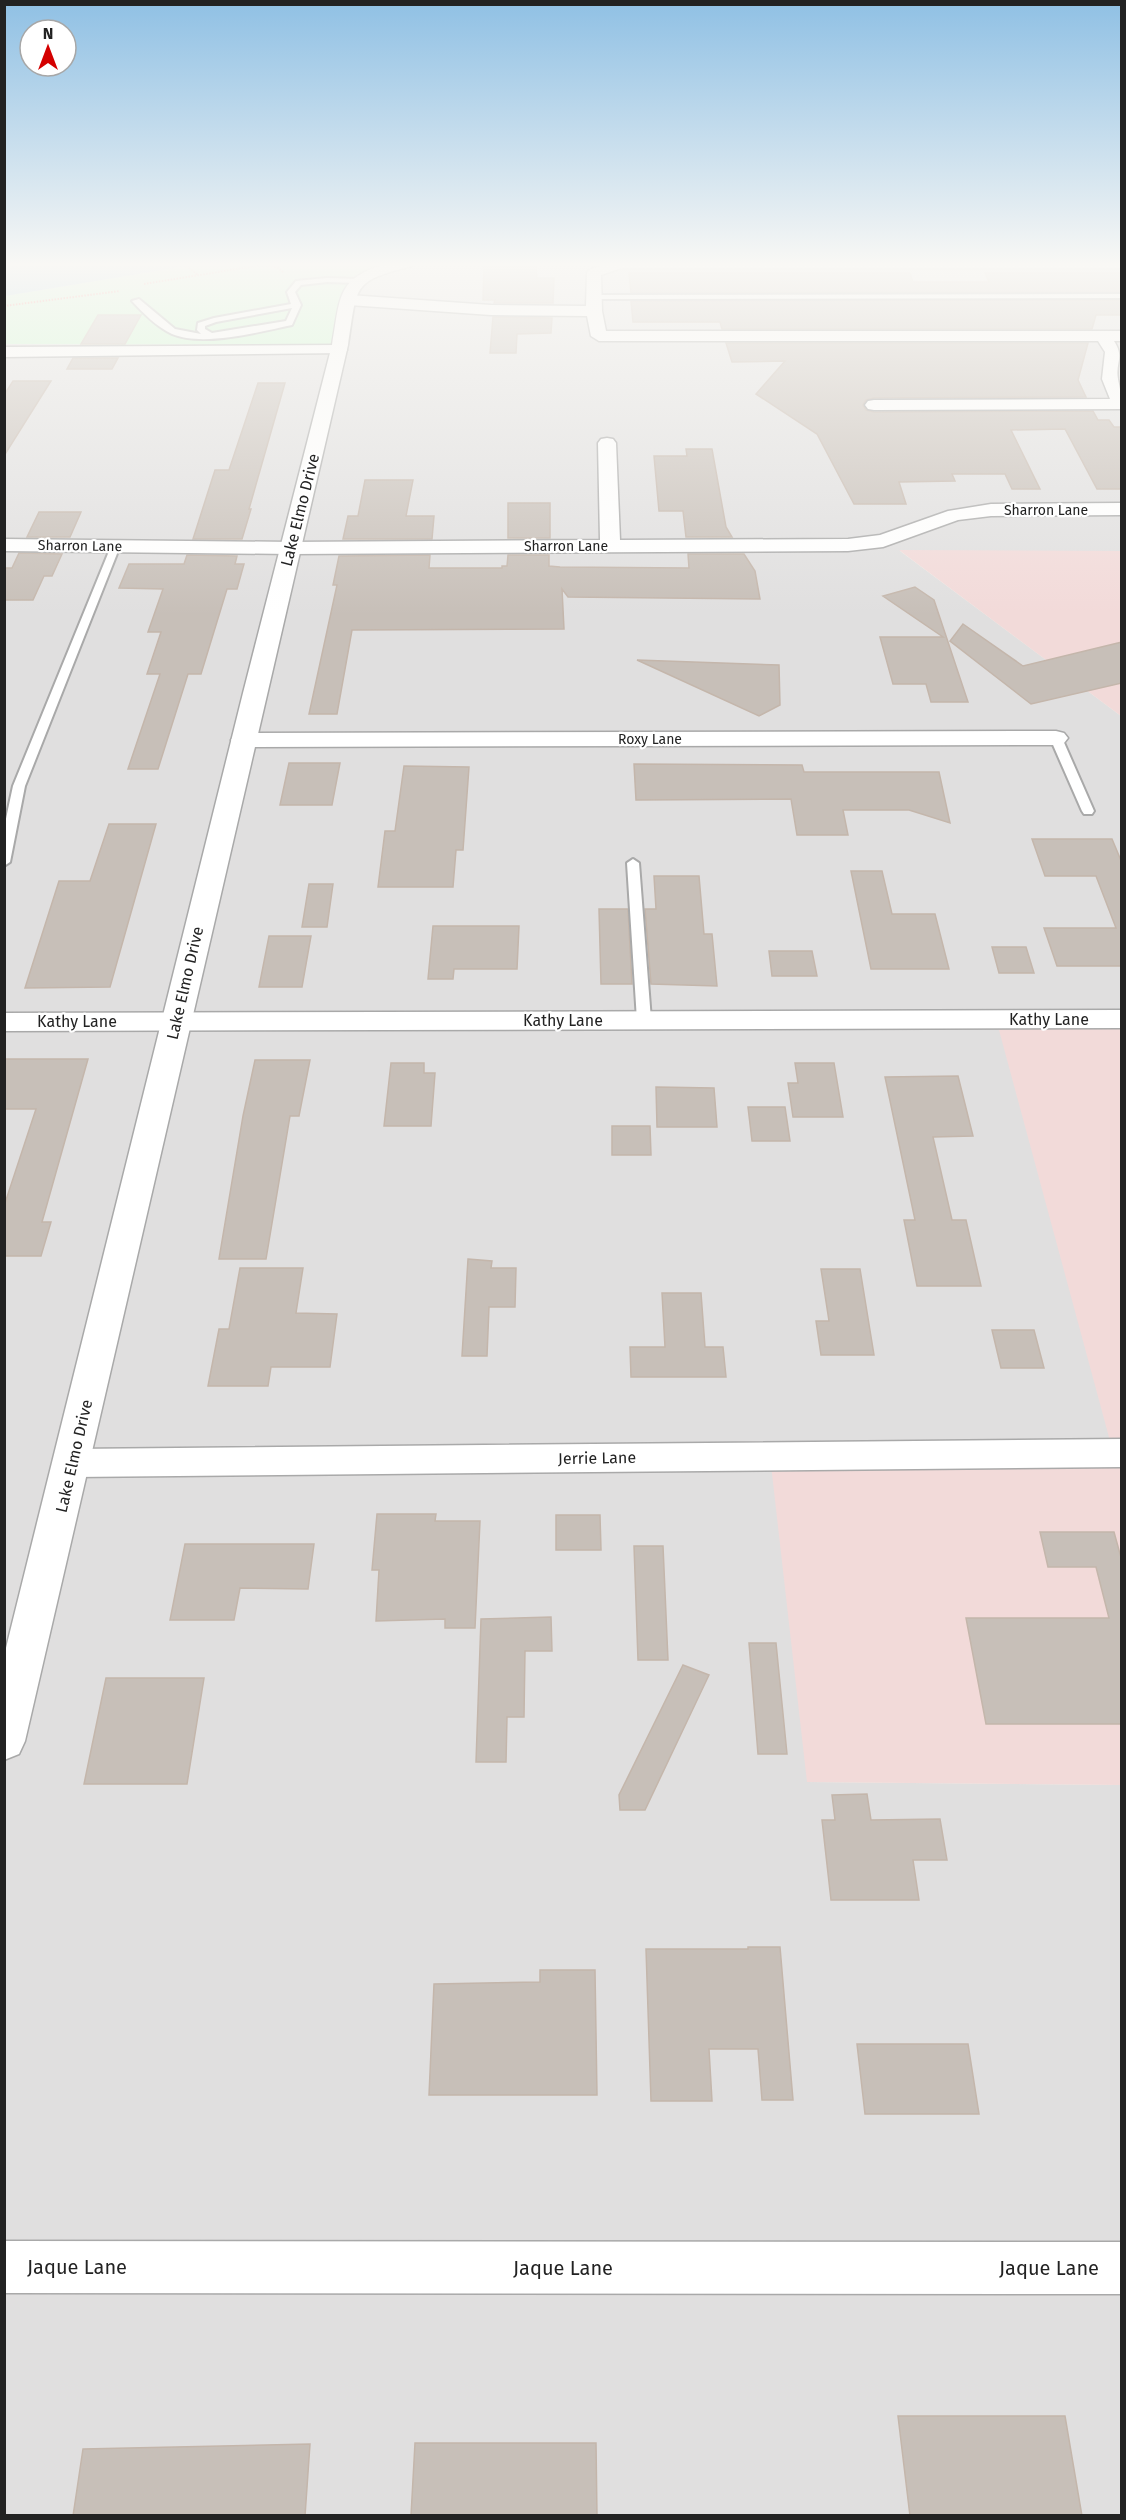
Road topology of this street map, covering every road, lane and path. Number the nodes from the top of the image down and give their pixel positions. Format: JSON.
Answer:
{"nodes":[{"id":1,"x":332,"y":380,"type":"edge"},
{"id":2,"x":1110,"y":380,"type":"edge"},
{"id":3,"x":1121,"y":404,"type":"edge"},
{"id":4,"x":874,"y":405,"type":"dead end"},
{"id":5,"x":607,"y":443,"type":"dead end"},
{"id":6,"x":1122,"y":509,"type":"edge"},
{"id":7,"x":4,"y":546,"type":"edge"},
{"id":8,"x":115,"y":546,"type":"junction"},
{"id":9,"x":610,"y":546,"type":"junction"},
{"id":10,"x":291,"y":548,"type":"junction"},
{"id":11,"x":1056,"y":738,"type":"joint"},
{"id":12,"x":243,"y":740,"type":"junction"},
{"id":13,"x":1089,"y":812,"type":"dead end"},
{"id":14,"x":4,"y":862,"type":"edge"},
{"id":15,"x":633,"y":863,"type":"dead end"},
{"id":16,"x":1122,"y":1019,"type":"edge"},
{"id":17,"x":644,"y":1020,"type":"junction"},
{"id":18,"x":176,"y":1021,"type":"junction"},
{"id":19,"x":4,"y":1022,"type":"edge"},
{"id":20,"x":1122,"y":1453,"type":"edge"},
{"id":21,"x":73,"y":1463,"type":"junction"},
{"id":22,"x":4,"y":1741,"type":"edge"},
{"id":23,"x":4,"y":2267,"type":"edge"},
{"id":24,"x":1122,"y":2268,"type":"edge"}],
"edges":[{"from":1,"to":10,"type":"street","name":"Lake Elmo Drive"},
{"from":2,"to":3,"type":"street"},
{"from":3,"to":4,"type":"street"},
{"from":5,"to":9,"type":"street"},
{"from":6,"to":9,"type":"street","name":"Sharron Lane"},
{"from":7,"to":8,"type":"street","name":"Sharron Lane"},
{"from":8,"to":10,"type":"street","name":"Sharron Lane"},
{"from":8,"to":14,"type":"lane"},
{"from":9,"to":10,"type":"street","name":"Sharron Lane"},
{"from":10,"to":12,"type":"street","name":"Lake Elmo Drive"},
{"from":11,"to":12,"type":"street","name":"Roxy Lane"},
{"from":11,"to":13,"type":"lane"},
{"from":12,"to":18,"type":"street","name":"Lake Elmo Drive"},
{"from":15,"to":17,"type":"lane"},
{"from":16,"to":17,"type":"street","name":"Kathy Lane"},
{"from":17,"to":18,"type":"street","name":"Kathy Lane"},
{"from":18,"to":19,"type":"street","name":"Kathy Lane"},
{"from":18,"to":21,"type":"street","name":"Lake Elmo Drive"},
{"from":20,"to":21,"type":"street","name":"Jerrie Lane"},
{"from":21,"to":22,"type":"street","name":"Lake Elmo Drive"},
{"from":23,"to":24,"type":"street","name":"Jaque Lane"}]}
